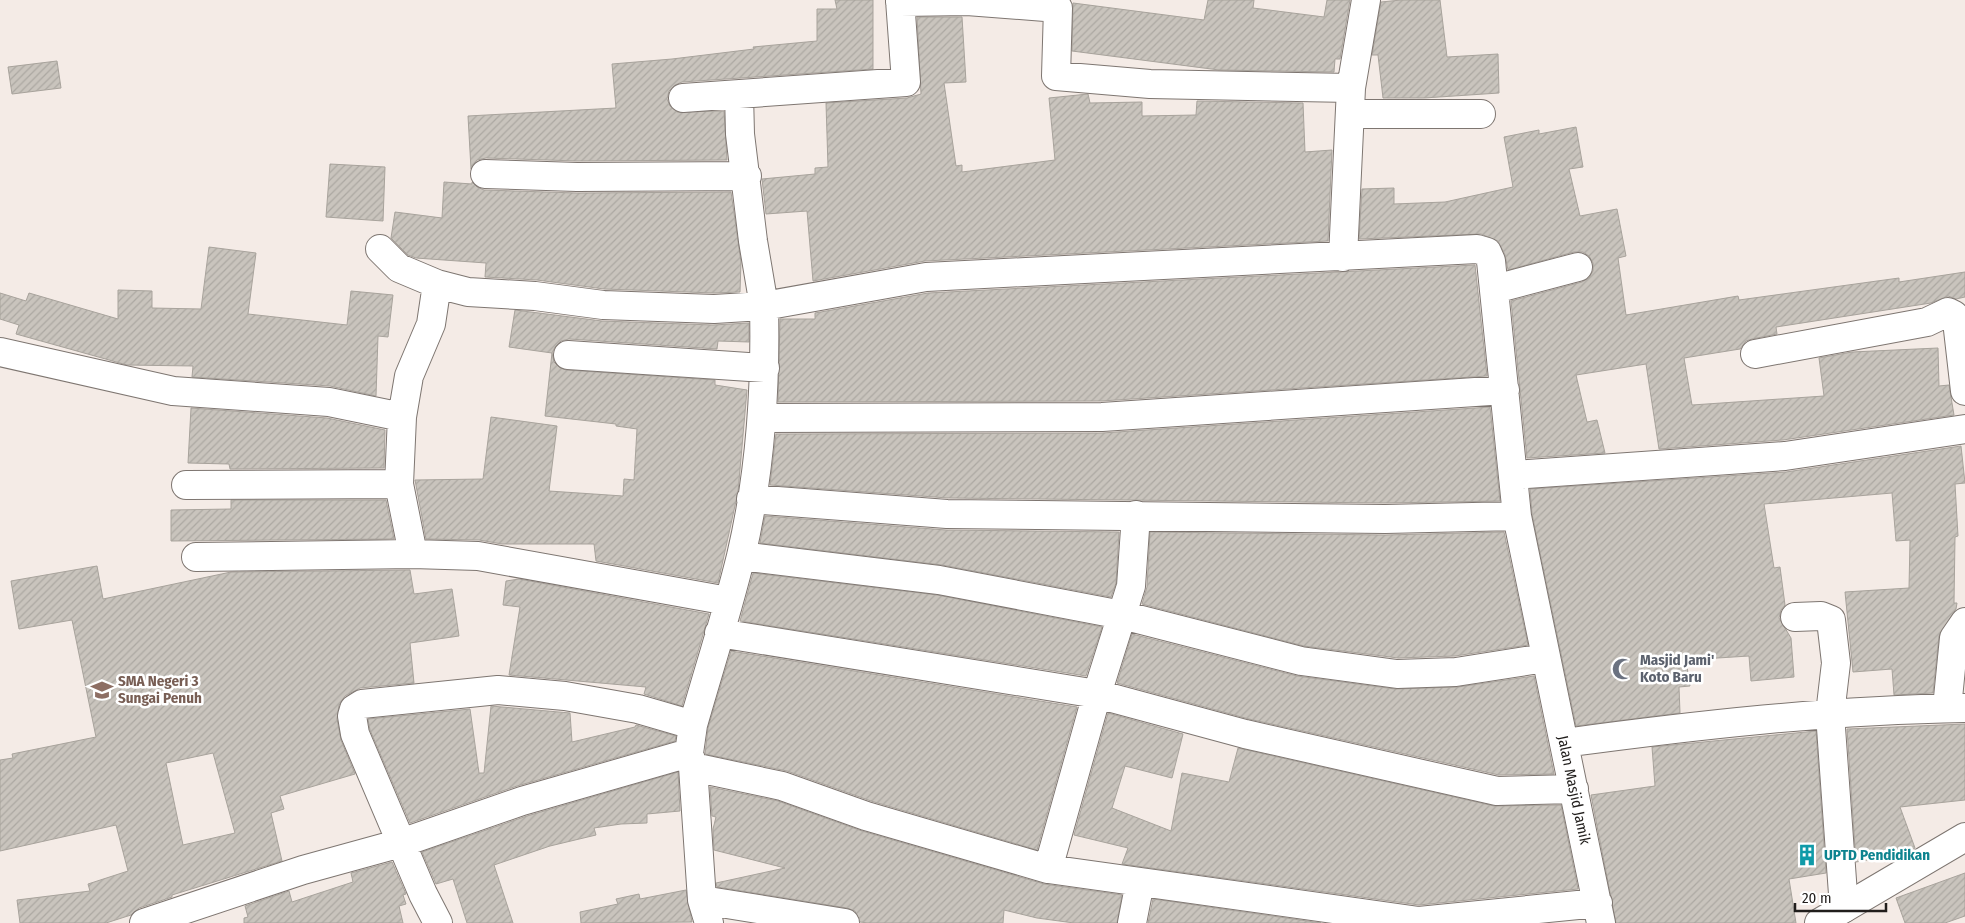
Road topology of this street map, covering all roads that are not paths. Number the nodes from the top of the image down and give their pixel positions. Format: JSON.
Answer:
{"nodes":[{"id":1,"x":1366,"y":0,"type":"edge"},
{"id":2,"x":900,"y":1,"type":"edge"},
{"id":3,"x":739,"y":94,"type":"junction"},
{"id":4,"x":683,"y":98,"type":"dead end"},
{"id":5,"x":1350,"y":101,"type":"junction"},
{"id":6,"x":1481,"y":114,"type":"dead end"},
{"id":7,"x":485,"y":174,"type":"dead end"},
{"id":8,"x":747,"y":176,"type":"junction"},
{"id":9,"x":380,"y":249,"type":"dead end"},
{"id":10,"x":1342,"y":257,"type":"junction"},
{"id":11,"x":1578,"y":267,"type":"dead end"},
{"id":12,"x":437,"y":284,"type":"junction"},
{"id":13,"x":1495,"y":290,"type":"junction"},
{"id":14,"x":764,"y":306,"type":"junction"},
{"id":15,"x":0,"y":352,"type":"edge"},
{"id":16,"x":1755,"y":354,"type":"dead end"},
{"id":17,"x":568,"y":355,"type":"dead end"},
{"id":18,"x":765,"y":368,"type":"junction"},
{"id":19,"x":1505,"y":390,"type":"junction"},
{"id":20,"x":1965,"y":391,"type":"edge"},
{"id":21,"x":402,"y":417,"type":"junction"},
{"id":22,"x":762,"y":418,"type":"junction"},
{"id":23,"x":1965,"y":429,"type":"edge"},
{"id":24,"x":1513,"y":475,"type":"junction"},
{"id":25,"x":399,"y":484,"type":"junction"},
{"id":26,"x":186,"y":485,"type":"dead end"},
{"id":27,"x":751,"y":499,"type":"junction"},
{"id":28,"x":1136,"y":515,"type":"junction"},
{"id":29,"x":1517,"y":516,"type":"junction"},
{"id":30,"x":413,"y":554,"type":"junction"},
{"id":31,"x":741,"y":556,"type":"junction"},
{"id":32,"x":196,"y":557,"type":"dead end"},
{"id":33,"x":728,"y":601,"type":"junction"},
{"id":34,"x":1122,"y":615,"type":"junction"},
{"id":35,"x":1795,"y":617,"type":"dead end"},
{"id":36,"x":1965,"y":622,"type":"edge"},
{"id":37,"x":719,"y":632,"type":"junction"},
{"id":38,"x":1545,"y":658,"type":"junction"},
{"id":39,"x":1096,"y":694,"type":"junction"},
{"id":40,"x":1956,"y":708,"type":"edge"},
{"id":41,"x":1830,"y":714,"type":"junction"},
{"id":42,"x":693,"y":725,"type":"junction"},
{"id":43,"x":1564,"y":743,"type":"junction"},
{"id":44,"x":691,"y":760,"type":"junction"},
{"id":45,"x":1574,"y":789,"type":"junction"},
{"id":46,"x":1965,"y":837,"type":"edge"},
{"id":47,"x":401,"y":843,"type":"junction"},
{"id":48,"x":1048,"y":869,"type":"junction"},
{"id":49,"x":1140,"y":882,"type":"junction"},
{"id":50,"x":1844,"y":908,"type":"junction"},
{"id":51,"x":706,"y":912,"type":"edge"},
{"id":52,"x":1599,"y":913,"type":"edge"},
{"id":53,"x":144,"y":923,"type":"edge"},
{"id":54,"x":438,"y":923,"type":"edge"},
{"id":55,"x":845,"y":923,"type":"edge"},
{"id":56,"x":1132,"y":923,"type":"edge"},
{"id":57,"x":1819,"y":923,"type":"edge"}],
"edges":[{"from":1,"to":5,"type":"street"},
{"from":2,"to":3,"type":"street"},
{"from":2,"to":5,"type":"street"},
{"from":3,"to":4,"type":"street"},
{"from":3,"to":8,"type":"street"},
{"from":5,"to":6,"type":"street"},
{"from":5,"to":10,"type":"street"},
{"from":7,"to":8,"type":"street"},
{"from":8,"to":14,"type":"street"},
{"from":9,"to":12,"type":"street"},
{"from":10,"to":13,"type":"street","name":"Jalan Masjid Jamik"},
{"from":10,"to":14,"type":"street"},
{"from":11,"to":13,"type":"street"},
{"from":12,"to":14,"type":"street"},
{"from":12,"to":21,"type":"street"},
{"from":13,"to":19,"type":"street","name":"Jalan Masjid Jamik"},
{"from":14,"to":18,"type":"street"},
{"from":15,"to":21,"type":"street"},
{"from":16,"to":20,"type":"street"},
{"from":17,"to":18,"type":"street"},
{"from":18,"to":22,"type":"street"},
{"from":19,"to":22,"type":"street"},
{"from":19,"to":24,"type":"street","name":"Jalan Masjid Jamik"},
{"from":21,"to":25,"type":"street"},
{"from":22,"to":27,"type":"street"},
{"from":23,"to":24,"type":"street"},
{"from":24,"to":29,"type":"street","name":"Jalan Masjid Jamik"},
{"from":25,"to":26,"type":"street"},
{"from":25,"to":30,"type":"street"},
{"from":27,"to":28,"type":"street"},
{"from":27,"to":31,"type":"street"},
{"from":28,"to":29,"type":"street"},
{"from":28,"to":34,"type":"street"},
{"from":29,"to":38,"type":"street","name":"Jalan Masjid Jamik"},
{"from":30,"to":32,"type":"street"},
{"from":30,"to":33,"type":"street"},
{"from":31,"to":33,"type":"street"},
{"from":31,"to":34,"type":"street"},
{"from":33,"to":37,"type":"street"},
{"from":34,"to":38,"type":"street"},
{"from":34,"to":39,"type":"street"},
{"from":35,"to":41,"type":"street"},
{"from":36,"to":40,"type":"street"},
{"from":37,"to":39,"type":"street"},
{"from":37,"to":42,"type":"street"},
{"from":38,"to":43,"type":"street","name":"Jalan Masjid Jamik"},
{"from":39,"to":45,"type":"street"},
{"from":39,"to":48,"type":"street"},
{"from":40,"to":41,"type":"street"},
{"from":41,"to":43,"type":"street"},
{"from":41,"to":50,"type":"street"},
{"from":42,"to":44,"type":"street"},
{"from":42,"to":47,"type":"street"},
{"from":43,"to":45,"type":"street","name":"Jalan Masjid Jamik"},
{"from":44,"to":47,"type":"street"},
{"from":44,"to":48,"type":"street"},
{"from":44,"to":51,"type":"street"},
{"from":45,"to":52,"type":"street","name":"Jalan Masjid Jamik"},
{"from":46,"to":50,"type":"street"},
{"from":47,"to":53,"type":"street"},
{"from":47,"to":54,"type":"street"},
{"from":48,"to":49,"type":"street"},
{"from":49,"to":52,"type":"street"},
{"from":49,"to":56,"type":"street"},
{"from":50,"to":57,"type":"street"},
{"from":51,"to":55,"type":"street"}]}
